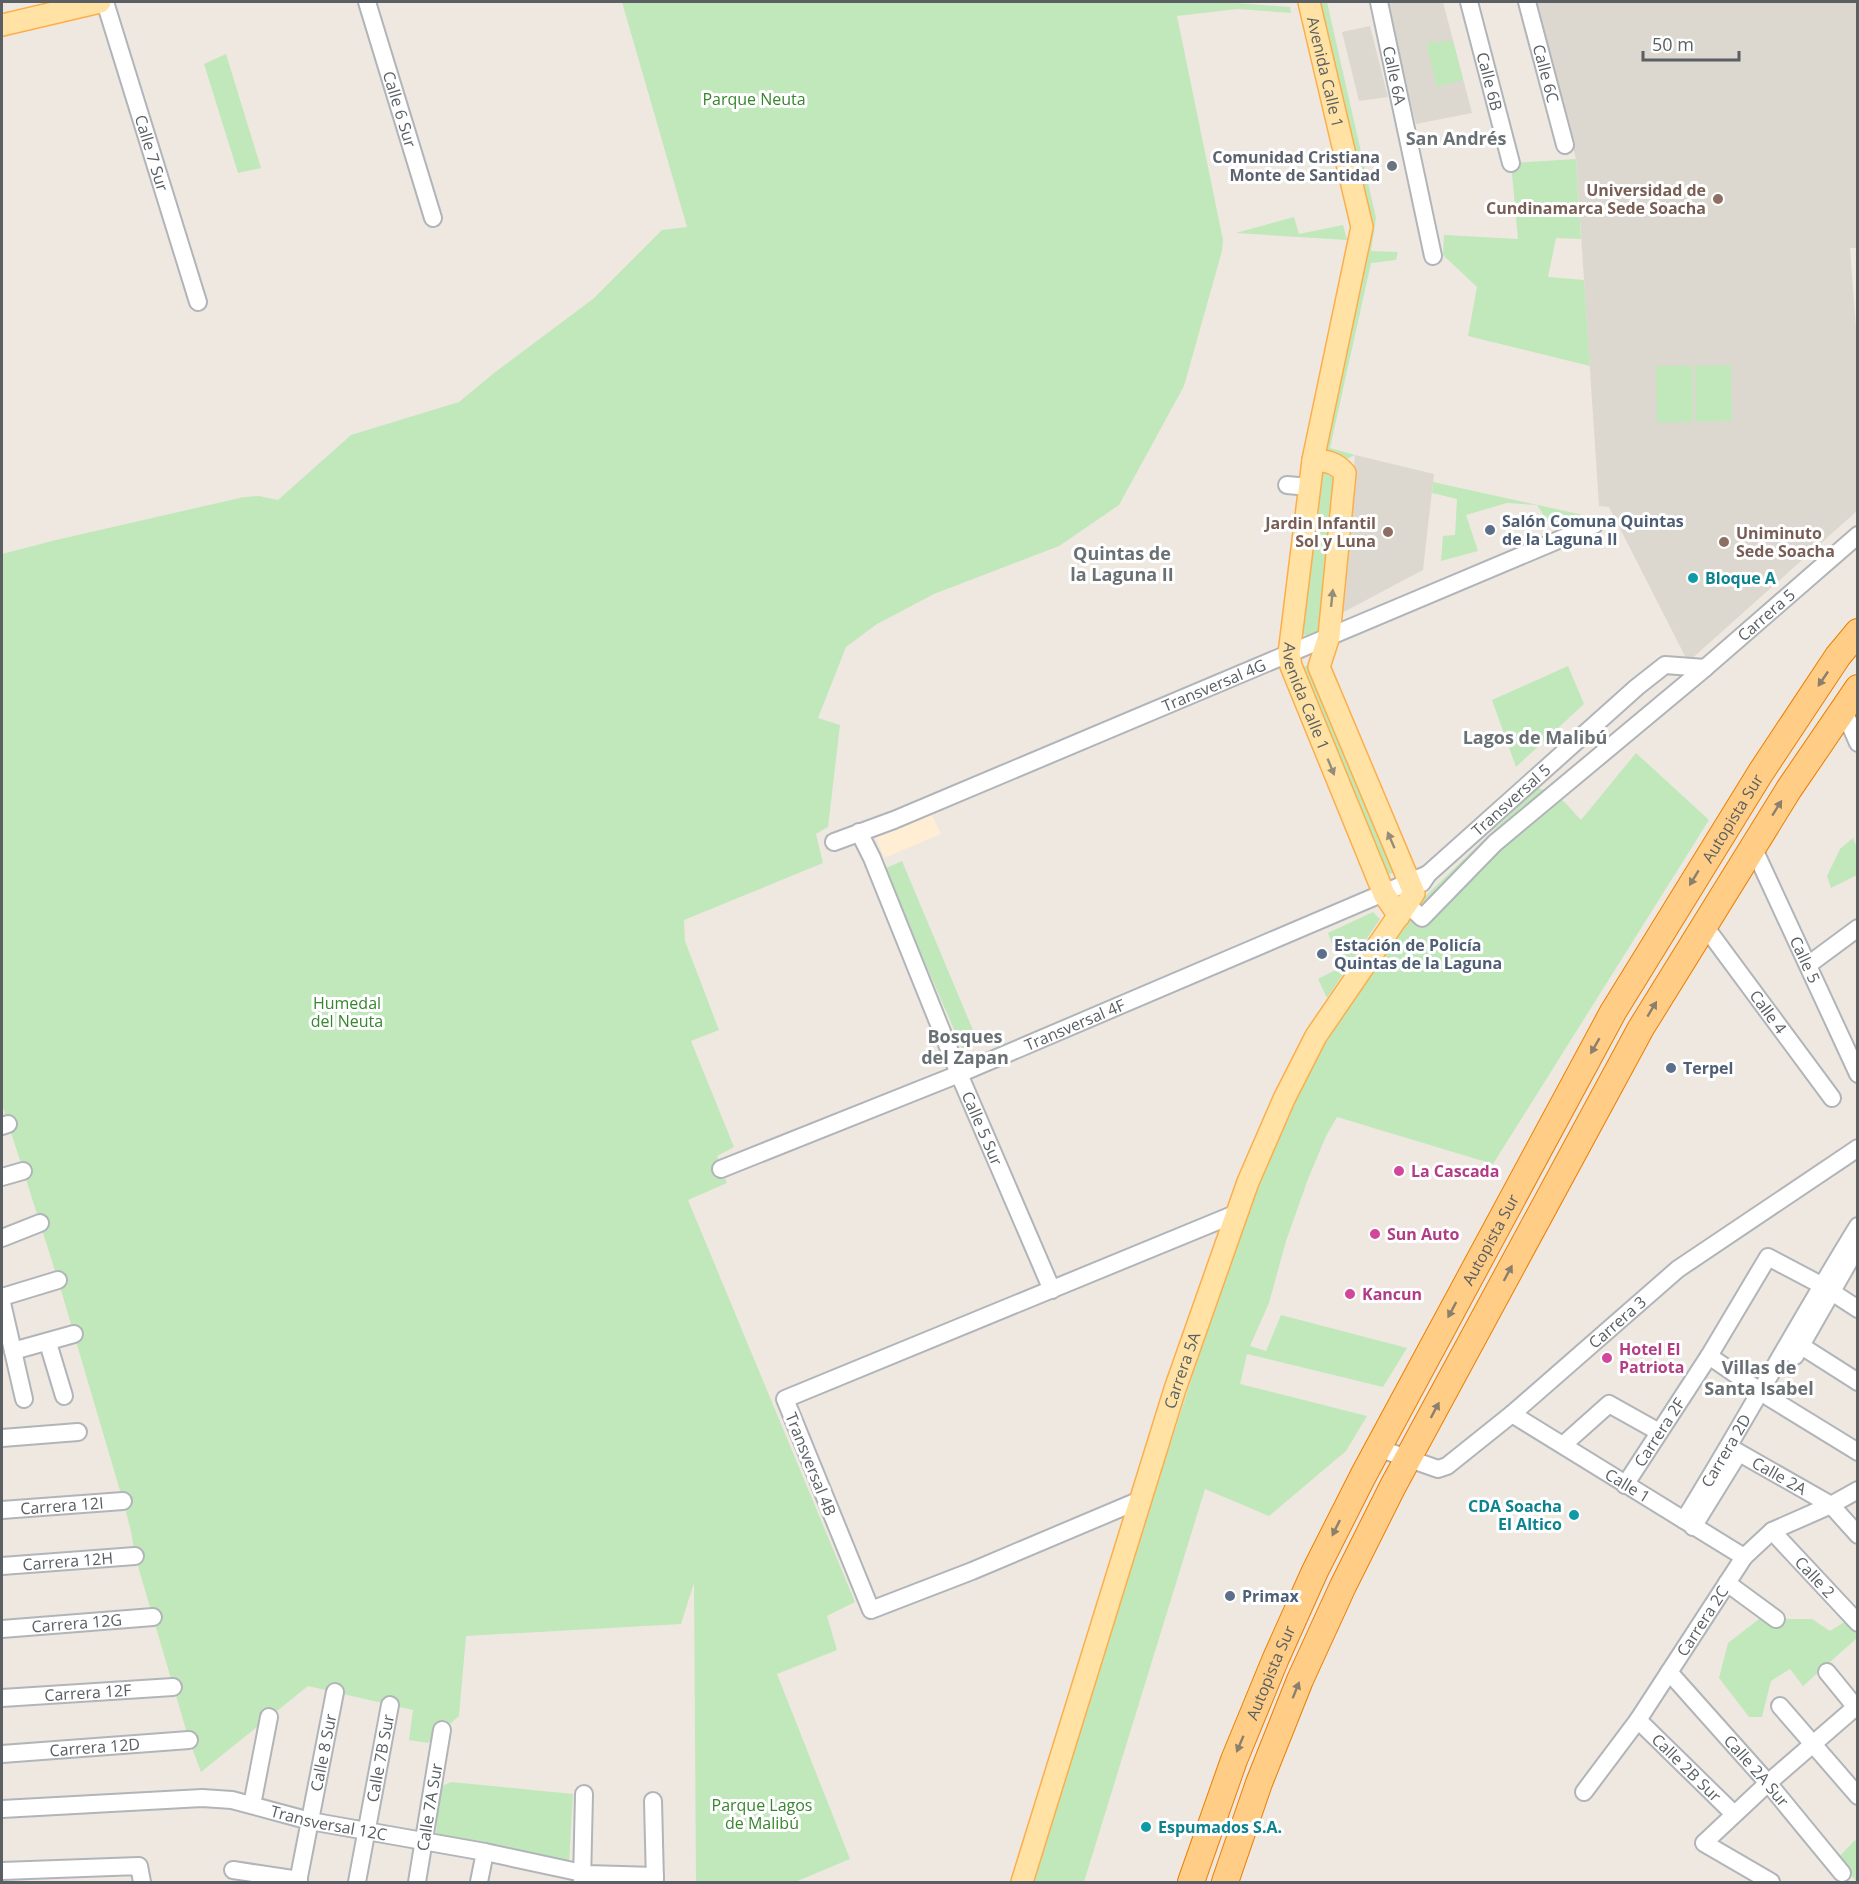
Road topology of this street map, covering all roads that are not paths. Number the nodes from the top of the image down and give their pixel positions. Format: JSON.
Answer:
{"nodes":[{"id":1,"x":103,"y":2,"type":"edge"},
{"id":2,"x":367,"y":2,"type":"edge"},
{"id":3,"x":1310,"y":2,"type":"edge"},
{"id":4,"x":1379,"y":2,"type":"edge"},
{"id":5,"x":1469,"y":2,"type":"edge"},
{"id":6,"x":1527,"y":2,"type":"edge"},
{"id":7,"x":2,"y":26,"type":"edge"},
{"id":8,"x":1565,"y":145,"type":"dead end"},
{"id":9,"x":1510,"y":164,"type":"dead end"},
{"id":10,"x":433,"y":218,"type":"dead end"},
{"id":11,"x":1433,"y":256,"type":"dead end"},
{"id":12,"x":198,"y":302,"type":"dead end"},
{"id":13,"x":1313,"y":460,"type":"junction"},
{"id":14,"x":1287,"y":485,"type":"dead end"},
{"id":15,"x":1309,"y":487,"type":"junction"},
{"id":16,"x":1594,"y":525,"type":"dead end"},
{"id":17,"x":1857,"y":536,"type":"edge"},
{"id":18,"x":1857,"y":632,"type":"edge"},
{"id":19,"x":1329,"y":636,"type":"junction"},
{"id":20,"x":1289,"y":654,"type":"junction"},
{"id":21,"x":1705,"y":668,"type":"junction"},
{"id":22,"x":1857,"y":688,"type":"edge"},
{"id":23,"x":1843,"y":709,"type":"junction"},
{"id":24,"x":1857,"y":743,"type":"edge"},
{"id":25,"x":859,"y":832,"type":"junction"},
{"id":26,"x":834,"y":842,"type":"dead end"},
{"id":27,"x":1753,"y":847,"type":"junction"},
{"id":28,"x":1384,"y":894,"type":"junction"},
{"id":29,"x":1412,"y":894,"type":"junction"},
{"id":30,"x":1704,"y":925,"type":"junction"},
{"id":31,"x":1857,"y":928,"type":"edge"},
{"id":32,"x":1808,"y":965,"type":"junction"},
{"id":33,"x":1851,"y":1044,"type":"edge"},
{"id":34,"x":959,"y":1074,"type":"junction"},
{"id":35,"x":1857,"y":1074,"type":"edge"},
{"id":36,"x":1832,"y":1098,"type":"dead end"},
{"id":37,"x":1857,"y":1148,"type":"edge"},
{"id":38,"x":721,"y":1169,"type":"dead end"},
{"id":39,"x":23,"y":1171,"type":"dead end"},
{"id":40,"x":2,"y":1177,"type":"edge"},
{"id":41,"x":1235,"y":1214,"type":"junction"},
{"id":42,"x":40,"y":1223,"type":"dead end"},
{"id":43,"x":1857,"y":1226,"type":"edge"},
{"id":44,"x":2,"y":1238,"type":"edge"},
{"id":45,"x":1857,"y":1246,"type":"edge"},
{"id":46,"x":58,"y":1280,"type":"dead end"},
{"id":47,"x":1826,"y":1289,"type":"junction"},
{"id":48,"x":1052,"y":1290,"type":"junction"},
{"id":49,"x":2,"y":1297,"type":"edge"},
{"id":50,"x":2,"y":1303,"type":"edge"},
{"id":51,"x":1857,"y":1309,"type":"edge"},
{"id":52,"x":74,"y":1334,"type":"dead end"},
{"id":53,"x":48,"y":1343,"type":"junction"},
{"id":54,"x":1796,"y":1343,"type":"junction"},
{"id":55,"x":13,"y":1352,"type":"junction"},
{"id":56,"x":1709,"y":1356,"type":"junction"},
{"id":57,"x":1857,"y":1382,"type":"edge"},
{"id":58,"x":1766,"y":1394,"type":"junction"},
{"id":59,"x":64,"y":1396,"type":"dead end"},
{"id":60,"x":24,"y":1399,"type":"dead end"},
{"id":61,"x":1512,"y":1414,"type":"junction"},
{"id":62,"x":78,"y":1432,"type":"dead end"},
{"id":63,"x":1659,"y":1432,"type":"junction"},
{"id":64,"x":2,"y":1438,"type":"edge"},
{"id":65,"x":1563,"y":1445,"type":"junction"},
{"id":66,"x":1378,"y":1448,"type":"junction"},
{"id":67,"x":1734,"y":1450,"type":"junction"},
{"id":68,"x":1857,"y":1452,"type":"edge"},
{"id":69,"x":1408,"y":1459,"type":"junction"},
{"id":70,"x":1625,"y":1485,"type":"junction"},
{"id":71,"x":1857,"y":1490,"type":"edge"},
{"id":72,"x":1140,"y":1500,"type":"junction"},
{"id":73,"x":123,"y":1501,"type":"dead end"},
{"id":74,"x":1831,"y":1505,"type":"junction"},
{"id":75,"x":2,"y":1510,"type":"edge"},
{"id":76,"x":1689,"y":1524,"type":"junction"},
{"id":77,"x":1772,"y":1531,"type":"junction"},
{"id":78,"x":1857,"y":1535,"type":"edge"},
{"id":79,"x":135,"y":1556,"type":"dead end"},
{"id":80,"x":1744,"y":1557,"type":"junction"},
{"id":81,"x":2,"y":1566,"type":"edge"},
{"id":82,"x":1727,"y":1583,"type":"junction"},
{"id":83,"x":153,"y":1617,"type":"dead end"},
{"id":84,"x":1776,"y":1618,"type":"dead end"},
{"id":85,"x":1857,"y":1623,"type":"edge"},
{"id":86,"x":2,"y":1629,"type":"edge"},
{"id":87,"x":1669,"y":1672,"type":"junction"},
{"id":88,"x":1827,"y":1672,"type":"dead end"},
{"id":89,"x":173,"y":1687,"type":"dead end"},
{"id":90,"x":335,"y":1692,"type":"dead end"},
{"id":91,"x":2,"y":1698,"type":"edge"},
{"id":92,"x":390,"y":1705,"type":"dead end"},
{"id":93,"x":1780,"y":1706,"type":"dead end"},
{"id":94,"x":1857,"y":1708,"type":"edge"},
{"id":95,"x":269,"y":1717,"type":"dead end"},
{"id":96,"x":1638,"y":1720,"type":"junction"},
{"id":97,"x":442,"y":1730,"type":"dead end"},
{"id":98,"x":189,"y":1740,"type":"dead end"},
{"id":99,"x":1813,"y":1743,"type":"junction"},
{"id":100,"x":2,"y":1754,"type":"edge"},
{"id":101,"x":1768,"y":1783,"type":"junction"},
{"id":102,"x":1584,"y":1792,"type":"dead end"},
{"id":103,"x":584,"y":1794,"type":"dead end"},
{"id":104,"x":1857,"y":1796,"type":"edge"},
{"id":105,"x":653,"y":1801,"type":"dead end"},
{"id":106,"x":252,"y":1805,"type":"junction"},
{"id":107,"x":2,"y":1809,"type":"edge"},
{"id":108,"x":1734,"y":1814,"type":"junction"},
{"id":109,"x":310,"y":1821,"type":"junction"},
{"id":110,"x":368,"y":1832,"type":"junction"},
{"id":111,"x":424,"y":1841,"type":"junction"},
{"id":112,"x":485,"y":1852,"type":"junction"},
{"id":113,"x":545,"y":1865,"type":"junction"},
{"id":114,"x":233,"y":1870,"type":"dead end"},
{"id":115,"x":2,"y":1871,"type":"edge"},
{"id":116,"x":1842,"y":1873,"type":"dead end"},
{"id":117,"x":140,"y":1874,"type":"edge"},
{"id":118,"x":581,"y":1878,"type":"edge"},
{"id":119,"x":655,"y":1879,"type":"edge"},
{"id":120,"x":299,"y":1881,"type":"edge"},
{"id":121,"x":357,"y":1882,"type":"edge"},
{"id":122,"x":417,"y":1882,"type":"edge"},
{"id":123,"x":479,"y":1882,"type":"edge"},
{"id":124,"x":543,"y":1882,"type":"edge"},
{"id":125,"x":1022,"y":1882,"type":"edge"},
{"id":126,"x":1191,"y":1882,"type":"edge"},
{"id":127,"x":1225,"y":1882,"type":"edge"},
{"id":128,"x":1771,"y":1882,"type":"edge"}],
"edges":[{"from":1,"to":7,"type":"main road"},
{"from":1,"to":12,"type":"street","name":"Calle 7 Sur"},
{"from":2,"to":10,"type":"street","name":"Calle 6 Sur"},
{"from":3,"to":13,"type":"main road","name":"Avenida Calle 1"},
{"from":4,"to":11,"type":"street","name":"Calle 6A"},
{"from":5,"to":9,"type":"street","name":"Calle 6B"},
{"from":6,"to":8,"type":"street","name":"Calle 6C"},
{"from":13,"to":15,"type":"main road","name":"Avenida Calle 1"},
{"from":19,"to":13,"type":"main road","name":"Avenida Calle 1","one_way":true},
{"from":14,"to":15,"type":"street"},
{"from":15,"to":20,"type":"main road","name":"Avenida Calle 1"},
{"from":16,"to":19,"type":"street","name":"Transversal 4G"},
{"from":17,"to":21,"type":"street","name":"Carrera 5"},
{"from":18,"to":66,"type":"highway","name":"Autopista Sur","one_way":true},
{"from":19,"to":20,"type":"street","name":"Transversal 4G"},
{"from":29,"to":19,"type":"main road","name":"Avenida Calle 1","one_way":true},
{"from":20,"to":25,"type":"street","name":"Transversal 4G"},
{"from":20,"to":28,"type":"main road","name":"Avenida Calle 1","one_way":true},
{"from":21,"to":29,"type":"street","name":"Transversal 5"},
{"from":21,"to":29,"type":"street","name":"Carrera 5"},
{"from":22,"to":23,"type":"highway","name":"Autopista Sur"},
{"from":23,"to":24,"type":"street"},
{"from":27,"to":23,"type":"highway","name":"Autopista Sur","one_way":true},
{"from":25,"to":26,"type":"street","name":"Transversal 4G"},
{"from":25,"to":34,"type":"street","name":"Calle 5 Sur"},
{"from":27,"to":30,"type":"highway","name":"Autopista Sur"},
{"from":27,"to":32,"type":"street","name":"Calle 5"},
{"from":28,"to":29,"type":"main road","name":"Avenida Calle 1"},
{"from":28,"to":34,"type":"street","name":"Transversal 4F"},
{"from":29,"to":41,"type":"main road","name":"Carrera 5A"},
{"from":30,"to":36,"type":"street","name":"Calle 4"},
{"from":69,"to":30,"type":"highway","name":"Autopista Sur","one_way":true},
{"from":31,"to":32,"type":"street"},
{"from":32,"to":33,"type":"street","name":"Calle 5"},
{"from":33,"to":35,"type":"street","name":"Calle 5"},
{"from":34,"to":38,"type":"street","name":"Transversal 4F"},
{"from":34,"to":48,"type":"street","name":"Calle 5 Sur"},
{"from":37,"to":61,"type":"street","name":"Carrera 3"},
{"from":39,"to":40,"type":"street"},
{"from":41,"to":48,"type":"street","name":"Transversal 4B"},
{"from":41,"to":72,"type":"main road","name":"Carrera 5A"},
{"from":42,"to":44,"type":"street"},
{"from":43,"to":47,"type":"street","name":"Carrera 2D"},
{"from":45,"to":47,"type":"street","name":"Carrera 2D"},
{"from":46,"to":49,"type":"street"},
{"from":47,"to":51,"type":"street"},
{"from":47,"to":54,"type":"street","name":"Carrera 2D"},
{"from":47,"to":56,"type":"street","name":"Carrera 2F"},
{"from":48,"to":72,"type":"street","name":"Transversal 4B"},
{"from":50,"to":55,"type":"street"},
{"from":52,"to":53,"type":"street"},
{"from":53,"to":55,"type":"street"},
{"from":53,"to":59,"type":"street"},
{"from":54,"to":57,"type":"street"},
{"from":54,"to":58,"type":"street","name":"Carrera 2D"},
{"from":55,"to":60,"type":"street"},
{"from":56,"to":58,"type":"street"},
{"from":56,"to":63,"type":"street","name":"Carrera 2F"},
{"from":58,"to":67,"type":"street","name":"Carrera 2D"},
{"from":58,"to":68,"type":"street"},
{"from":61,"to":65,"type":"street","name":"Calle 1"},
{"from":61,"to":69,"type":"street","name":"Carrera 3"},
{"from":62,"to":64,"type":"street"},
{"from":63,"to":65,"type":"street"},
{"from":63,"to":70,"type":"street","name":"Carrera 2F"},
{"from":65,"to":70,"type":"street","name":"Calle 1"},
{"from":66,"to":69,"type":"street","name":"Carrera 3"},
{"from":66,"to":126,"type":"highway","name":"Autopista Sur","one_way":true},
{"from":67,"to":74,"type":"street","name":"Calle 2A"},
{"from":67,"to":76,"type":"street","name":"Carrera 2D"},
{"from":127,"to":69,"type":"highway","name":"Autopista Sur","one_way":true},
{"from":70,"to":76,"type":"street","name":"Calle 1"},
{"from":71,"to":74,"type":"street","name":"Carrera 2C"},
{"from":72,"to":125,"type":"main road","name":"Carrera 5A"},
{"from":73,"to":75,"type":"street","name":"Carrera 12I"},
{"from":74,"to":77,"type":"street","name":"Carrera 2C"},
{"from":74,"to":78,"type":"street","name":"Calle 2A"},
{"from":76,"to":80,"type":"street","name":"Calle 1"},
{"from":77,"to":80,"type":"street","name":"Carrera 2C"},
{"from":77,"to":85,"type":"street","name":"Calle 2"},
{"from":79,"to":81,"type":"street","name":"Carrera 12H"},
{"from":80,"to":82,"type":"street","name":"Carrera 2C"},
{"from":82,"to":84,"type":"street"},
{"from":82,"to":87,"type":"street","name":"Carrera 2C"},
{"from":83,"to":86,"type":"street","name":"Carrera 12G"},
{"from":87,"to":96,"type":"street","name":"Carrera 2C"},
{"from":87,"to":101,"type":"street","name":"Calle 2A Sur"},
{"from":88,"to":94,"type":"street"},
{"from":89,"to":91,"type":"street","name":"Carrera 12F"},
{"from":90,"to":109,"type":"street","name":"Calle 8 Sur"},
{"from":92,"to":110,"type":"street","name":"Calle 7B Sur"},
{"from":93,"to":99,"type":"street"},
{"from":94,"to":99,"type":"street"},
{"from":95,"to":106,"type":"street"},
{"from":96,"to":102,"type":"street","name":"Carrera 2C"},
{"from":96,"to":108,"type":"street","name":"Calle 2B Sur"},
{"from":97,"to":111,"type":"street","name":"Calle 7A Sur"},
{"from":98,"to":100,"type":"street","name":"Carrera 12D"},
{"from":99,"to":101,"type":"street"},
{"from":99,"to":104,"type":"street"},
{"from":101,"to":108,"type":"street"},
{"from":101,"to":116,"type":"street","name":"Calle 2A Sur"},
{"from":103,"to":118,"type":"street"},
{"from":105,"to":119,"type":"street"},
{"from":106,"to":107,"type":"street","name":"Transversal 12C"},
{"from":106,"to":109,"type":"street","name":"Transversal 12C"},
{"from":108,"to":128,"type":"street"},
{"from":109,"to":110,"type":"street","name":"Transversal 12C"},
{"from":109,"to":120,"type":"street","name":"Calle 8 Sur"},
{"from":110,"to":111,"type":"street","name":"Transversal 12C"},
{"from":110,"to":121,"type":"street","name":"Calle 7B Sur"},
{"from":111,"to":112,"type":"street","name":"Transversal 12C"},
{"from":111,"to":122,"type":"street","name":"Calle 7A Sur"},
{"from":112,"to":113,"type":"street","name":"Transversal 12C"},
{"from":112,"to":123,"type":"street"},
{"from":113,"to":118,"type":"street","name":"Transversal 12C"},
{"from":113,"to":124,"type":"street"},
{"from":114,"to":120,"type":"street"},
{"from":115,"to":117,"type":"street"},
{"from":118,"to":119,"type":"street","name":"Transversal 12C"}]}
